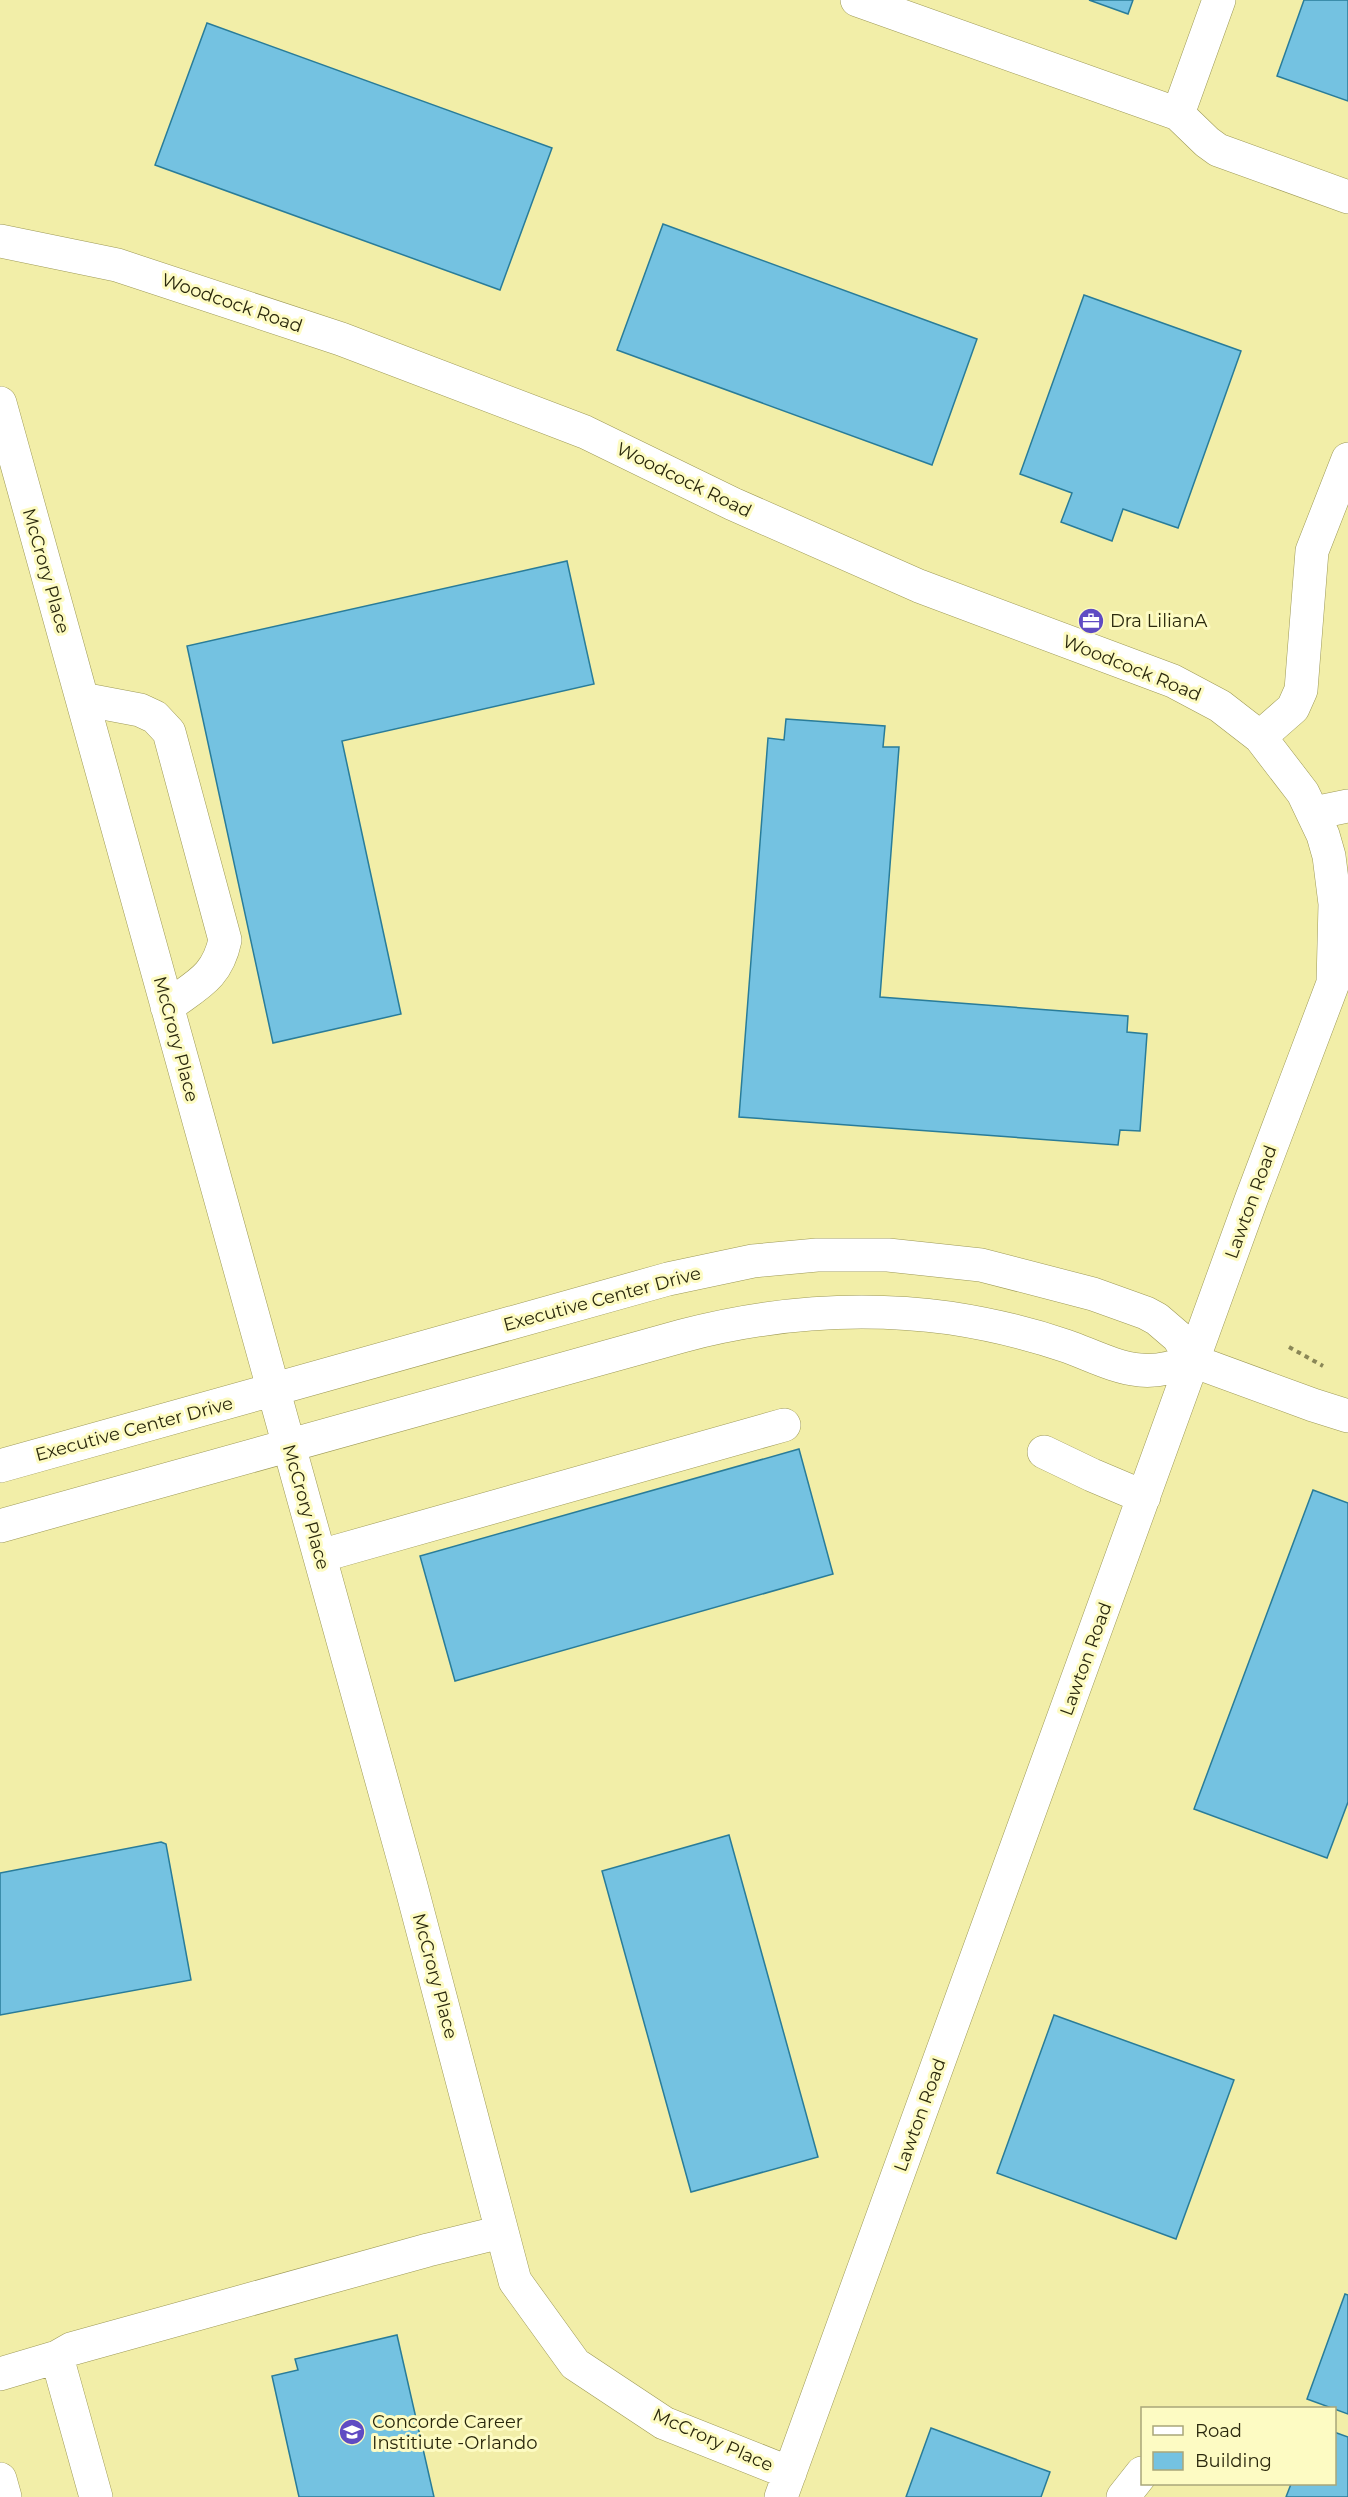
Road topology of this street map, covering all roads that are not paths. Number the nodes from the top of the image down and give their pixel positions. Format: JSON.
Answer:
{"nodes":[{"id":1,"x":857,"y":0,"type":"edge"},
{"id":2,"x":1219,"y":0,"type":"edge"},
{"id":3,"x":1179,"y":114,"type":"junction"},
{"id":4,"x":1348,"y":197,"type":"edge"},
{"id":5,"x":0,"y":241,"type":"edge"},
{"id":6,"x":0,"y":403,"type":"edge"},
{"id":7,"x":1348,"y":459,"type":"edge"},
{"id":8,"x":82,"y":699,"type":"junction"},
{"id":9,"x":1260,"y":737,"type":"junction"},
{"id":10,"x":1348,"y":806,"type":"edge"},
{"id":11,"x":1314,"y":813,"type":"junction"},
{"id":12,"x":1342,"y":930,"type":"edge"},
{"id":13,"x":167,"y":1007,"type":"junction"},
{"id":14,"x":1193,"y":1361,"type":"junction"},
{"id":15,"x":274,"y":1391,"type":"junction"},
{"id":16,"x":1348,"y":1416,"type":"edge"},
{"id":17,"x":784,"y":1425,"type":"dead end"},
{"id":18,"x":289,"y":1445,"type":"junction"},
{"id":19,"x":1044,"y":1452,"type":"dead end"},
{"id":20,"x":0,"y":1466,"type":"edge"},
{"id":21,"x":1144,"y":1497,"type":"junction"},
{"id":22,"x":0,"y":1526,"type":"edge"},
{"id":23,"x":320,"y":1556,"type":"junction"},
{"id":24,"x":501,"y":2232,"type":"junction"},
{"id":25,"x":57,"y":2356,"type":"junction"},
{"id":26,"x":0,"y":2374,"type":"edge"},
{"id":27,"x":1141,"y":2475,"type":"edge"},
{"id":28,"x":0,"y":2479,"type":"edge"},
{"id":29,"x":785,"y":2485,"type":"edge"},
{"id":30,"x":5,"y":2497,"type":"edge"},
{"id":31,"x":96,"y":2497,"type":"edge"},
{"id":32,"x":1123,"y":2497,"type":"edge"}],
"edges":[{"from":1,"to":3,"type":"street"},
{"from":2,"to":3,"type":"street"},
{"from":3,"to":4,"type":"street"},
{"from":5,"to":9,"type":"street","name":"Woodcock Road"},
{"from":6,"to":8,"type":"street","name":"McCrory Place"},
{"from":7,"to":9,"type":"street"},
{"from":8,"to":13,"type":"street","name":"McCrory Place"},
{"from":8,"to":13,"type":"street"},
{"from":9,"to":11,"type":"street","name":"Woodcock Road"},
{"from":10,"to":11,"type":"street"},
{"from":11,"to":12,"type":"street","name":"Lawton Road"},
{"from":12,"to":14,"type":"street","name":"Lawton Road"},
{"from":13,"to":15,"type":"street","name":"McCrory Place"},
{"from":14,"to":15,"type":"street","name":"Executive Center Drive"},
{"from":14,"to":16,"type":"street"},
{"from":14,"to":18,"type":"street"},
{"from":14,"to":21,"type":"street","name":"Lawton Road"},
{"from":15,"to":18,"type":"street","name":"McCrory Place"},
{"from":15,"to":20,"type":"street","name":"Executive Center Drive"},
{"from":17,"to":23,"type":"street"},
{"from":18,"to":22,"type":"street"},
{"from":18,"to":23,"type":"street","name":"McCrory Place"},
{"from":19,"to":21,"type":"street"},
{"from":21,"to":29,"type":"street","name":"Lawton Road"},
{"from":23,"to":24,"type":"street","name":"McCrory Place"},
{"from":24,"to":25,"type":"street"},
{"from":24,"to":29,"type":"street","name":"McCrory Place"},
{"from":25,"to":26,"type":"street"},
{"from":25,"to":31,"type":"street"},
{"from":27,"to":32,"type":"street"},
{"from":28,"to":30,"type":"street"}]}
